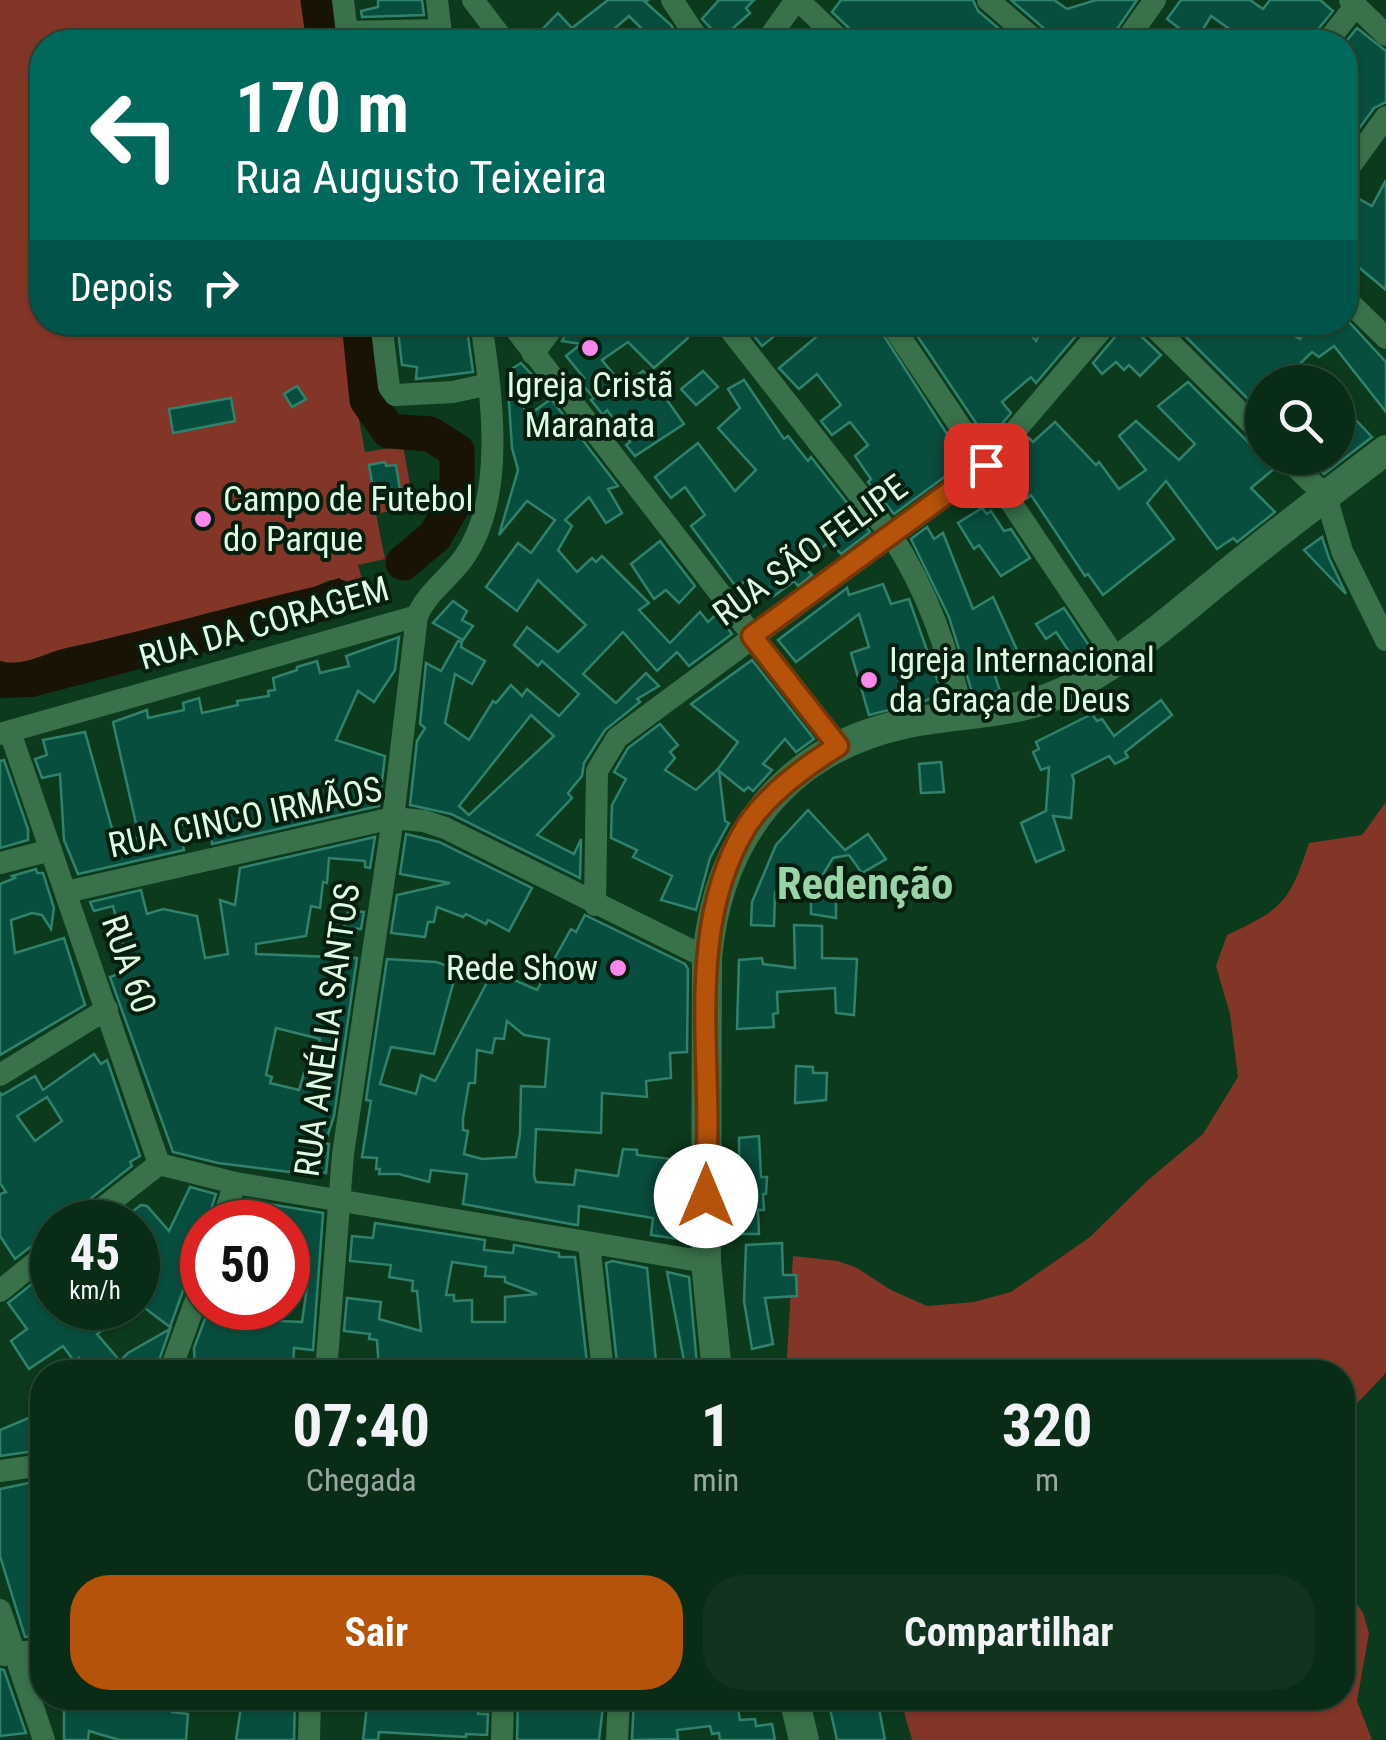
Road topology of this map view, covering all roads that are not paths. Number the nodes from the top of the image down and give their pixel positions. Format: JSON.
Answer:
{"nodes":[{"id":1,"x":342,"y":0,"type":"edge"},
{"id":2,"x":437,"y":0,"type":"edge"},
{"id":3,"x":469,"y":0,"type":"edge"},
{"id":4,"x":672,"y":0,"type":"edge"},
{"id":5,"x":797,"y":0,"type":"edge"},
{"id":6,"x":988,"y":0,"type":"edge"},
{"id":7,"x":1155,"y":0,"type":"edge"},
{"id":8,"x":1353,"y":3,"type":"edge"},
{"id":9,"x":346,"y":30,"type":"edge"},
{"id":10,"x":440,"y":30,"type":"edge"},
{"id":11,"x":446,"y":30,"type":"edge"},
{"id":12,"x":495,"y":30,"type":"edge"},
{"id":13,"x":692,"y":30,"type":"edge"},
{"id":14,"x":775,"y":30,"type":"edge"},
{"id":15,"x":829,"y":30,"type":"edge"},
{"id":16,"x":1023,"y":30,"type":"edge"},
{"id":17,"x":1134,"y":30,"type":"edge"},
{"id":18,"x":1335,"y":30,"type":"edge"},
{"id":19,"x":1386,"y":36,"type":"edge"},
{"id":20,"x":1386,"y":117,"type":"edge"},
{"id":21,"x":1358,"y":155,"type":"edge"},
{"id":22,"x":1358,"y":311,"type":"edge"},
{"id":23,"x":382,"y":335,"type":"edge"},
{"id":24,"x":483,"y":335,"type":"edge"},
{"id":25,"x":487,"y":335,"type":"edge"},
{"id":26,"x":520,"y":335,"type":"edge"},
{"id":27,"x":544,"y":335,"type":"edge"},
{"id":28,"x":734,"y":335,"type":"edge"},
{"id":29,"x":901,"y":335,"type":"edge"},
{"id":30,"x":1097,"y":335,"type":"edge"},
{"id":31,"x":1161,"y":335,"type":"edge"},
{"id":32,"x":1386,"y":338,"type":"edge"},
{"id":33,"x":530,"y":349,"type":"junction"},
{"id":34,"x":489,"y":384,"type":"junction"},
{"id":35,"x":1245,"y":417,"type":"edge"},
{"id":36,"x":1386,"y":450,"type":"edge"},
{"id":37,"x":986,"y":465,"type":"junction"},
{"id":38,"x":1304,"y":475,"type":"edge"},
{"id":39,"x":1326,"y":496,"type":"junction"},
{"id":40,"x":891,"y":536,"type":"junction"},
{"id":41,"x":417,"y":616,"type":"junction"},
{"id":42,"x":752,"y":636,"type":"junction"},
{"id":43,"x":1386,"y":640,"type":"edge"},
{"id":44,"x":1116,"y":659,"type":"junction"},
{"id":45,"x":964,"y":716,"type":"junction"},
{"id":46,"x":3,"y":731,"type":"edge"},
{"id":47,"x":838,"y":746,"type":"junction"},
{"id":48,"x":393,"y":818,"type":"junction"},
{"id":49,"x":50,"y":850,"type":"junction"},
{"id":50,"x":0,"y":863,"type":"edge"},
{"id":51,"x":66,"y":892,"type":"junction"},
{"id":52,"x":595,"y":905,"type":"junction"},
{"id":53,"x":707,"y":958,"type":"junction"},
{"id":54,"x":107,"y":1009,"type":"junction"},
{"id":55,"x":0,"y":1075,"type":"edge"},
{"id":56,"x":159,"y":1164,"type":"junction"},
{"id":57,"x":236,"y":1182,"type":"junction"},
{"id":58,"x":339,"y":1198,"type":"junction"},
{"id":59,"x":113,"y":1200,"type":"edge"},
{"id":60,"x":230,"y":1200,"type":"edge"},
{"id":61,"x":589,"y":1243,"type":"junction"},
{"id":62,"x":706,"y":1262,"type":"junction"},
{"id":63,"x":30,"y":1267,"type":"edge"},
{"id":64,"x":0,"y":1292,"type":"edge"},
{"id":65,"x":185,"y":1330,"type":"edge"},
{"id":66,"x":174,"y":1360,"type":"edge"},
{"id":67,"x":327,"y":1360,"type":"edge"},
{"id":68,"x":603,"y":1360,"type":"edge"},
{"id":69,"x":717,"y":1360,"type":"edge"},
{"id":70,"x":30,"y":1468,"type":"edge"},
{"id":71,"x":0,"y":1470,"type":"edge"},
{"id":72,"x":0,"y":1610,"type":"edge"},
{"id":73,"x":7,"y":1654,"type":"edge"},
{"id":74,"x":30,"y":1707,"type":"edge"},
{"id":75,"x":31,"y":1710,"type":"edge"},
{"id":76,"x":310,"y":1710,"type":"edge"},
{"id":77,"x":503,"y":1710,"type":"edge"},
{"id":78,"x":619,"y":1710,"type":"edge"},
{"id":79,"x":797,"y":1710,"type":"edge"},
{"id":80,"x":44,"y":1740,"type":"edge"},
{"id":81,"x":309,"y":1740,"type":"edge"},
{"id":82,"x":502,"y":1740,"type":"edge"},
{"id":83,"x":618,"y":1740,"type":"edge"},
{"id":84,"x":804,"y":1740,"type":"edge"}],
"edges":[{"from":1,"to":9,"type":"street"},
{"from":2,"to":10,"type":"street"},
{"from":3,"to":11,"type":"street"},
{"from":3,"to":12,"type":"street"},
{"from":4,"to":13,"type":"street"},
{"from":5,"to":14,"type":"street"},
{"from":5,"to":15,"type":"street"},
{"from":6,"to":16,"type":"street"},
{"from":7,"to":17,"type":"street"},
{"from":8,"to":18,"type":"street"},
{"from":8,"to":19,"type":"street"},
{"from":20,"to":21,"type":"street"},
{"from":22,"to":32,"type":"street"},
{"from":23,"to":34,"type":"street"},
{"from":24,"to":34,"type":"street","name":"RUA DA CORAGEM"},
{"from":25,"to":33,"type":"street"},
{"from":26,"to":33,"type":"street"},
{"from":27,"to":33,"type":"street"},
{"from":28,"to":40,"type":"street"},
{"from":29,"to":37,"type":"street"},
{"from":30,"to":37,"type":"street","name":"RUA SÃO FELIPE"},
{"from":31,"to":35,"type":"street"},
{"from":33,"to":42,"type":"street"},
{"from":34,"to":41,"type":"street","name":"RUA DA CORAGEM"},
{"from":36,"to":39,"type":"main road"},
{"from":37,"to":40,"type":"street","name":"RUA SÃO FELIPE"},
{"from":37,"to":44,"type":"street"},
{"from":38,"to":39,"type":"street"},
{"from":39,"to":43,"type":"street"},
{"from":39,"to":44,"type":"main road"},
{"from":40,"to":42,"type":"street","name":"RUA SÃO FELIPE"},
{"from":40,"to":45,"type":"street"},
{"from":41,"to":46,"type":"street","name":"RUA DA CORAGEM"},
{"from":41,"to":48,"type":"street","name":"RUA ANÉLIA SANTOS"},
{"from":42,"to":47,"type":"street"},
{"from":42,"to":52,"type":"street","name":"RUA SÃO FELIPE"},
{"from":44,"to":45,"type":"main road"},
{"from":45,"to":47,"type":"main road"},
{"from":46,"to":49,"type":"street","name":"RUA 60"},
{"from":47,"to":53,"type":"main road"},
{"from":48,"to":51,"type":"street","name":"RUA CINCO IRMÃOS"},
{"from":48,"to":52,"type":"street","name":"RUA CINCO IRMÃOS"},
{"from":48,"to":58,"type":"street","name":"RUA ANÉLIA SANTOS"},
{"from":49,"to":50,"type":"street"},
{"from":49,"to":51,"type":"street","name":"RUA 60"},
{"from":51,"to":54,"type":"street","name":"RUA 60"},
{"from":52,"to":53,"type":"street","name":"RUA CINCO IRMÃOS"},
{"from":53,"to":62,"type":"main road"},
{"from":54,"to":55,"type":"street"},
{"from":54,"to":56,"type":"street","name":"RUA 60"},
{"from":56,"to":57,"type":"street"},
{"from":56,"to":59,"type":"street"},
{"from":57,"to":58,"type":"street"},
{"from":57,"to":60,"type":"street"},
{"from":58,"to":61,"type":"street"},
{"from":58,"to":67,"type":"street","name":"RUA ANÉLIA SANTOS"},
{"from":61,"to":62,"type":"street"},
{"from":61,"to":68,"type":"street"},
{"from":62,"to":69,"type":"main road"},
{"from":63,"to":64,"type":"street"},
{"from":65,"to":66,"type":"street"},
{"from":70,"to":71,"type":"street"},
{"from":72,"to":73,"type":"street"},
{"from":73,"to":74,"type":"street"},
{"from":75,"to":80,"type":"street"},
{"from":76,"to":81,"type":"street"},
{"from":77,"to":82,"type":"street"},
{"from":78,"to":83,"type":"street"},
{"from":79,"to":84,"type":"main road"}]}
